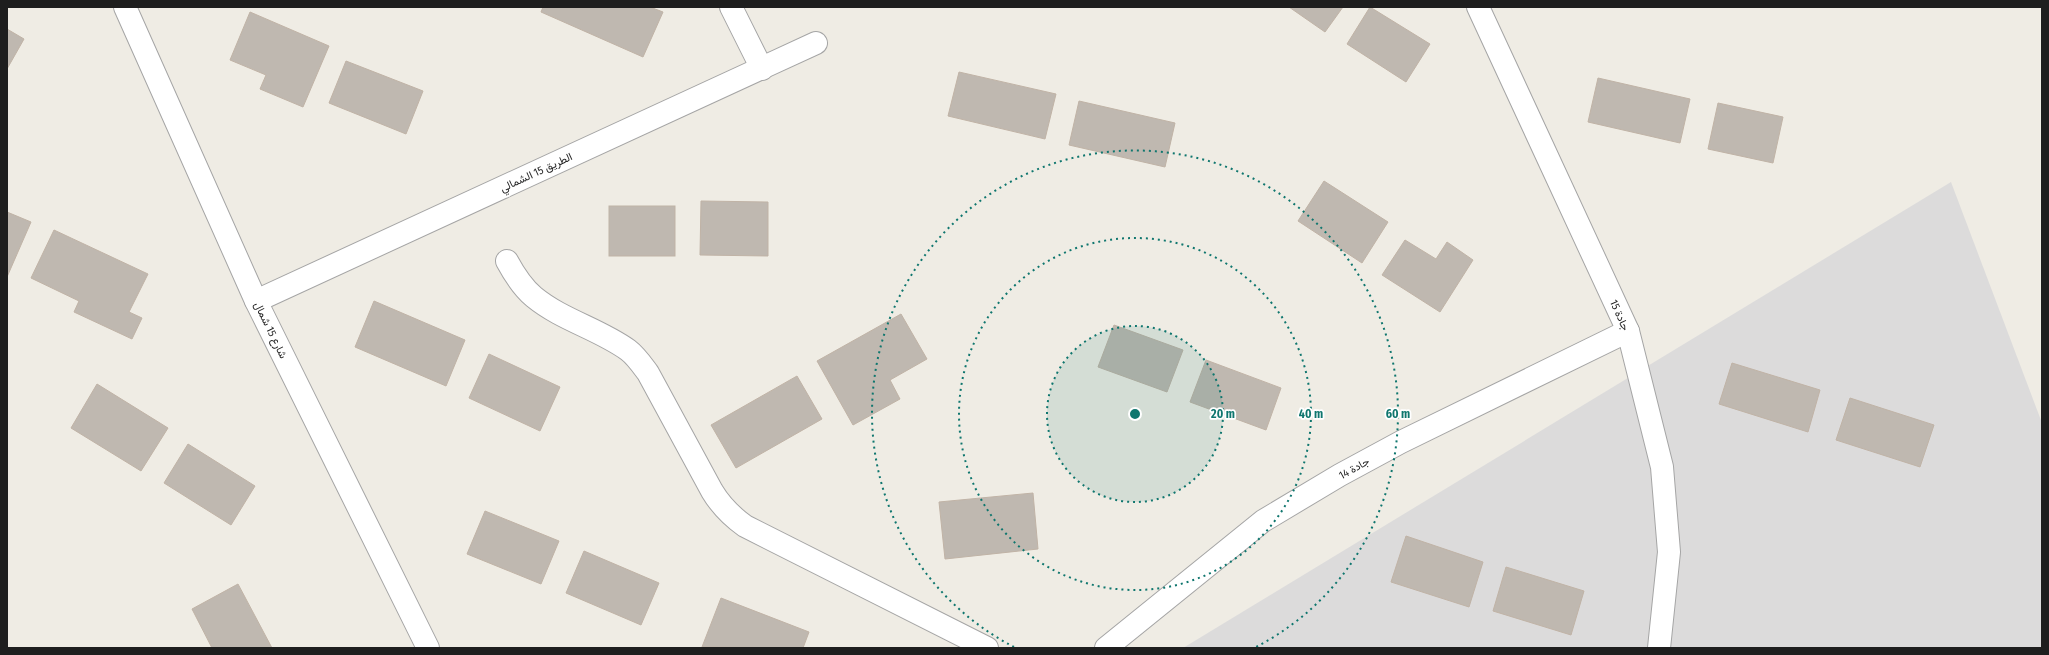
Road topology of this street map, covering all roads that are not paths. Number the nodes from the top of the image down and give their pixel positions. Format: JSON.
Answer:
{"nodes":[{"id":1,"x":125,"y":7,"type":"edge"},
{"id":2,"x":731,"y":7,"type":"edge"},
{"id":3,"x":1478,"y":7,"type":"edge"},
{"id":4,"x":816,"y":43,"type":"dead end"},
{"id":5,"x":762,"y":69,"type":"junction"},
{"id":6,"x":507,"y":260,"type":"dead end"},
{"id":7,"x":256,"y":301,"type":"junction"},
{"id":8,"x":1628,"y":331,"type":"junction"},
{"id":9,"x":428,"y":648,"type":"edge"},
{"id":10,"x":987,"y":648,"type":"edge"},
{"id":11,"x":1106,"y":648,"type":"edge"},
{"id":12,"x":1659,"y":648,"type":"edge"}],
"edges":[{"from":1,"to":7,"type":"street","name":"شارع 15 شمال"},
{"from":2,"to":5,"type":"street"},
{"from":3,"to":8,"type":"street","name":"جادة 15"},
{"from":4,"to":5,"type":"street","name":"الطريق 15 الشمالي"},
{"from":5,"to":7,"type":"street","name":"الطريق 15 الشمالي"},
{"from":6,"to":10,"type":"street"},
{"from":7,"to":9,"type":"street","name":"شارع 15 شمال"},
{"from":8,"to":11,"type":"street","name":"جادة 14"},
{"from":8,"to":12,"type":"street","name":"جادة 15"}]}
